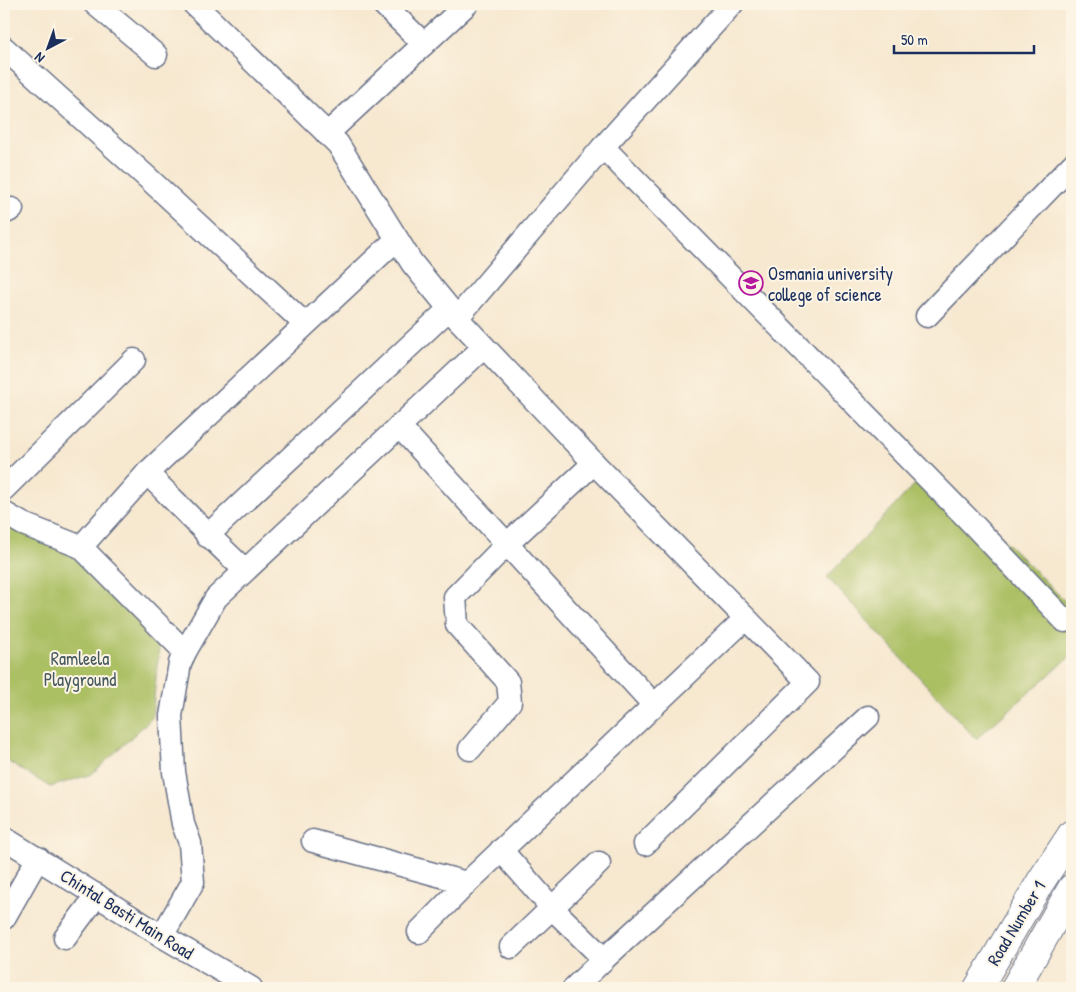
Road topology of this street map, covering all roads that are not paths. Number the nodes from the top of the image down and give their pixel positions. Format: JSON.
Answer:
{"nodes":[{"id":1,"x":95,"y":4,"type":"edge"},
{"id":2,"x":194,"y":4,"type":"edge"},
{"id":3,"x":384,"y":4,"type":"edge"},
{"id":4,"x":467,"y":4,"type":"edge"},
{"id":5,"x":732,"y":4,"type":"edge"},
{"id":6,"x":424,"y":44,"type":"junction"},
{"id":7,"x":4,"y":48,"type":"edge"},
{"id":8,"x":156,"y":55,"type":"dead end"},
{"id":9,"x":328,"y":134,"type":"junction"},
{"id":10,"x":603,"y":147,"type":"junction"},
{"id":11,"x":1072,"y":165,"type":"edge"},
{"id":12,"x":397,"y":239,"type":"junction"},
{"id":13,"x":453,"y":313,"type":"junction"},
{"id":14,"x":927,"y":316,"type":"dead end"},
{"id":15,"x":305,"y":324,"type":"junction"},
{"id":16,"x":484,"y":348,"type":"junction"},
{"id":17,"x":134,"y":360,"type":"dead end"},
{"id":18,"x":399,"y":426,"type":"junction"},
{"id":19,"x":594,"y":463,"type":"junction"},
{"id":20,"x":147,"y":473,"type":"junction"},
{"id":21,"x":4,"y":489,"type":"edge"},
{"id":22,"x":4,"y":513,"type":"edge"},
{"id":23,"x":207,"y":536,"type":"junction"},
{"id":24,"x":506,"y":545,"type":"junction"},
{"id":25,"x":81,"y":547,"type":"junction"},
{"id":26,"x":245,"y":570,"type":"junction"},
{"id":27,"x":745,"y":619,"type":"junction"},
{"id":28,"x":1065,"y":621,"type":"dead end"},
{"id":29,"x":185,"y":652,"type":"junction"},
{"id":30,"x":654,"y":705,"type":"junction"},
{"id":31,"x":868,"y":717,"type":"dead end"},
{"id":32,"x":470,"y":749,"type":"dead end"},
{"id":33,"x":1072,"y":834,"type":"edge"},
{"id":34,"x":4,"y":838,"type":"edge"},
{"id":35,"x":312,"y":841,"type":"dead end"},
{"id":36,"x":645,"y":844,"type":"dead end"},
{"id":37,"x":501,"y":850,"type":"junction"},
{"id":38,"x":38,"y":858,"type":"junction"},
{"id":39,"x":599,"y":863,"type":"dead end"},
{"id":40,"x":467,"y":883,"type":"junction"},
{"id":41,"x":1072,"y":888,"type":"edge"},
{"id":42,"x":97,"y":895,"type":"junction"},
{"id":43,"x":552,"y":908,"type":"junction"},
{"id":44,"x":4,"y":918,"type":"edge"},
{"id":45,"x":419,"y":932,"type":"dead end"},
{"id":46,"x":162,"y":936,"type":"junction"},
{"id":47,"x":65,"y":938,"type":"dead end"},
{"id":48,"x":511,"y":947,"type":"dead end"},
{"id":49,"x":604,"y":959,"type":"junction"},
{"id":50,"x":252,"y":988,"type":"edge"},
{"id":51,"x":574,"y":988,"type":"edge"},
{"id":52,"x":978,"y":988,"type":"edge"},
{"id":53,"x":1015,"y":988,"type":"edge"}],
"edges":[{"from":1,"to":8,"type":"street"},
{"from":2,"to":9,"type":"street"},
{"from":3,"to":6,"type":"street"},
{"from":4,"to":6,"type":"street"},
{"from":5,"to":10,"type":"street"},
{"from":6,"to":9,"type":"street"},
{"from":7,"to":15,"type":"street"},
{"from":9,"to":12,"type":"street"},
{"from":10,"to":13,"type":"street"},
{"from":10,"to":28,"type":"street"},
{"from":11,"to":14,"type":"street"},
{"from":12,"to":13,"type":"street"},
{"from":12,"to":15,"type":"street"},
{"from":13,"to":16,"type":"street"},
{"from":13,"to":23,"type":"street"},
{"from":15,"to":20,"type":"street"},
{"from":16,"to":18,"type":"street"},
{"from":16,"to":19,"type":"street"},
{"from":17,"to":21,"type":"street"},
{"from":18,"to":24,"type":"street"},
{"from":18,"to":26,"type":"street"},
{"from":19,"to":24,"type":"street"},
{"from":19,"to":27,"type":"street"},
{"from":20,"to":23,"type":"street"},
{"from":20,"to":25,"type":"street"},
{"from":22,"to":25,"type":"street"},
{"from":23,"to":26,"type":"street"},
{"from":24,"to":30,"type":"street"},
{"from":24,"to":32,"type":"street"},
{"from":25,"to":29,"type":"street"},
{"from":26,"to":29,"type":"street"},
{"from":27,"to":30,"type":"street"},
{"from":27,"to":36,"type":"street"},
{"from":29,"to":46,"type":"street"},
{"from":30,"to":37,"type":"street"},
{"from":31,"to":49,"type":"street"},
{"from":33,"to":52,"type":"main road","name":"Road Number 1"},
{"from":34,"to":38,"type":"street","name":"Chintal Basti Main Road"},
{"from":35,"to":40,"type":"street"},
{"from":37,"to":40,"type":"street"},
{"from":37,"to":43,"type":"street"},
{"from":38,"to":42,"type":"street","name":"Chintal Basti Main Road"},
{"from":38,"to":44,"type":"street"},
{"from":39,"to":43,"type":"street"},
{"from":40,"to":45,"type":"street"},
{"from":41,"to":53,"type":"main road","name":"Road Number 1"},
{"from":42,"to":46,"type":"street","name":"Chintal Basti Main Road"},
{"from":42,"to":47,"type":"street"},
{"from":43,"to":48,"type":"street"},
{"from":43,"to":49,"type":"street"},
{"from":46,"to":50,"type":"street","name":"Chintal Basti Main Road"},
{"from":49,"to":51,"type":"street"}]}
